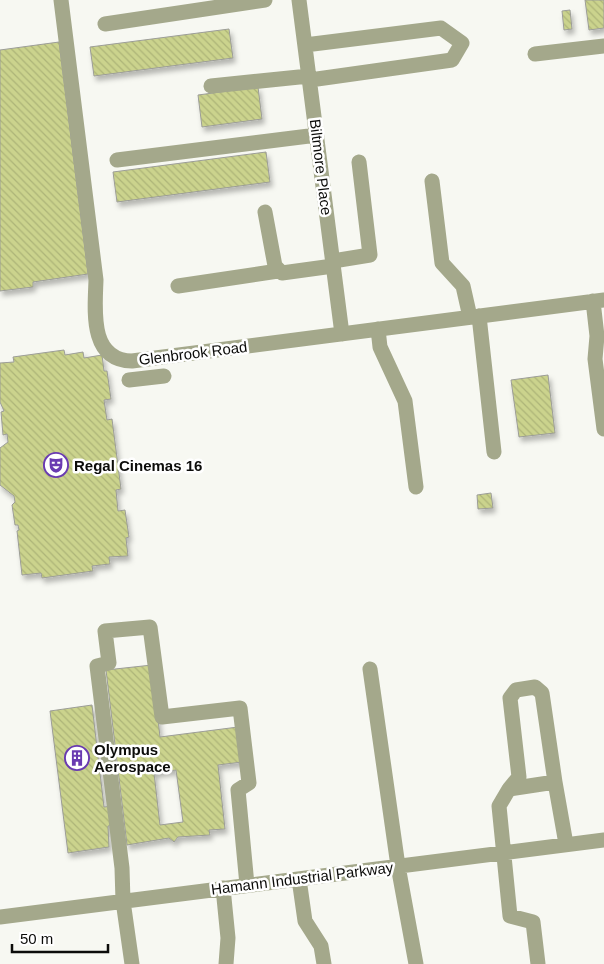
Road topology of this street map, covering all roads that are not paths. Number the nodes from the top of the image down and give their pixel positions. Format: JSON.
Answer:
{"nodes":[{"id":1,"x":61,"y":0,"type":"edge"},
{"id":2,"x":265,"y":0,"type":"edge"},
{"id":3,"x":300,"y":0,"type":"edge"},
{"id":4,"x":105,"y":24,"type":"dead end"},
{"id":5,"x":305,"y":45,"type":"junction"},
{"id":6,"x":604,"y":46,"type":"edge"},
{"id":7,"x":535,"y":54,"type":"dead end"},
{"id":8,"x":310,"y":78,"type":"junction"},
{"id":9,"x":211,"y":86,"type":"dead end"},
{"id":10,"x":317,"y":135,"type":"junction"},
{"id":11,"x":117,"y":160,"type":"dead end"},
{"id":12,"x":359,"y":162,"type":"dead end"},
{"id":13,"x":432,"y":181,"type":"dead end"},
{"id":14,"x":265,"y":212,"type":"dead end"},
{"id":15,"x":333,"y":264,"type":"junction"},
{"id":16,"x":278,"y":271,"type":"junction"},
{"id":17,"x":178,"y":286,"type":"dead end"},
{"id":18,"x":598,"y":301,"type":"edge"},
{"id":19,"x":475,"y":317,"type":"junction"},
{"id":20,"x":378,"y":330,"type":"junction"},
{"id":21,"x":342,"y":334,"type":"junction"},
{"id":22,"x":164,"y":376,"type":"dead end"},
{"id":23,"x":128,"y":380,"type":"dead end"},
{"id":24,"x":604,"y":429,"type":"edge"},
{"id":25,"x":494,"y":452,"type":"dead end"},
{"id":26,"x":416,"y":487,"type":"dead end"},
{"id":27,"x":370,"y":669,"type":"dead end"},
{"id":28,"x":555,"y":782,"type":"junction"},
{"id":29,"x":509,"y":789,"type":"junction"},
{"id":30,"x":604,"y":840,"type":"edge"},
{"id":31,"x":566,"y":844,"type":"junction"},
{"id":32,"x":502,"y":853,"type":"junction"},
{"id":33,"x":398,"y":866,"type":"junction"},
{"id":34,"x":299,"y":879,"type":"junction"},
{"id":35,"x":247,"y":886,"type":"junction"},
{"id":36,"x":223,"y":888,"type":"junction"},
{"id":37,"x":123,"y":901,"type":"junction"},
{"id":38,"x":0,"y":917,"type":"edge"},
{"id":39,"x":132,"y":964,"type":"edge"},
{"id":40,"x":226,"y":964,"type":"edge"},
{"id":41,"x":324,"y":964,"type":"edge"},
{"id":42,"x":416,"y":964,"type":"edge"},
{"id":43,"x":538,"y":964,"type":"edge"}],
"edges":[{"from":1,"to":21,"type":"street","name":"Glenbrook Road"},
{"from":2,"to":4,"type":"street"},
{"from":3,"to":5,"type":"street","name":"Biltmore Place"},
{"from":5,"to":8,"type":"street","name":"Biltmore Place"},
{"from":5,"to":8,"type":"street"},
{"from":6,"to":7,"type":"street"},
{"from":8,"to":9,"type":"street"},
{"from":8,"to":10,"type":"street","name":"Biltmore Place"},
{"from":10,"to":11,"type":"street"},
{"from":10,"to":15,"type":"street","name":"Biltmore Place"},
{"from":12,"to":15,"type":"street"},
{"from":13,"to":19,"type":"street"},
{"from":14,"to":16,"type":"street"},
{"from":15,"to":16,"type":"street"},
{"from":15,"to":21,"type":"street","name":"Biltmore Place"},
{"from":16,"to":17,"type":"street"},
{"from":18,"to":19,"type":"street","name":"Glenbrook Road"},
{"from":18,"to":24,"type":"street"},
{"from":19,"to":20,"type":"street","name":"Glenbrook Road"},
{"from":19,"to":25,"type":"street"},
{"from":20,"to":21,"type":"street","name":"Glenbrook Road"},
{"from":20,"to":26,"type":"street"},
{"from":22,"to":23,"type":"street"},
{"from":27,"to":33,"type":"street"},
{"from":28,"to":29,"type":"street"},
{"from":28,"to":29,"type":"street"},
{"from":28,"to":31,"type":"street"},
{"from":29,"to":32,"type":"street"},
{"from":30,"to":31,"type":"street","name":"Hamann Industrial Parkway"},
{"from":31,"to":32,"type":"street","name":"Hamann Industrial Parkway"},
{"from":32,"to":33,"type":"street","name":"Hamann Industrial Parkway"},
{"from":32,"to":43,"type":"street"},
{"from":33,"to":34,"type":"street","name":"Hamann Industrial Parkway"},
{"from":33,"to":42,"type":"street"},
{"from":34,"to":35,"type":"street","name":"Hamann Industrial Parkway"},
{"from":34,"to":41,"type":"street"},
{"from":35,"to":36,"type":"street","name":"Hamann Industrial Parkway"},
{"from":35,"to":37,"type":"street"},
{"from":36,"to":37,"type":"street","name":"Hamann Industrial Parkway"},
{"from":36,"to":40,"type":"street"},
{"from":37,"to":38,"type":"street","name":"Hamann Industrial Parkway"},
{"from":37,"to":39,"type":"street"}]}
